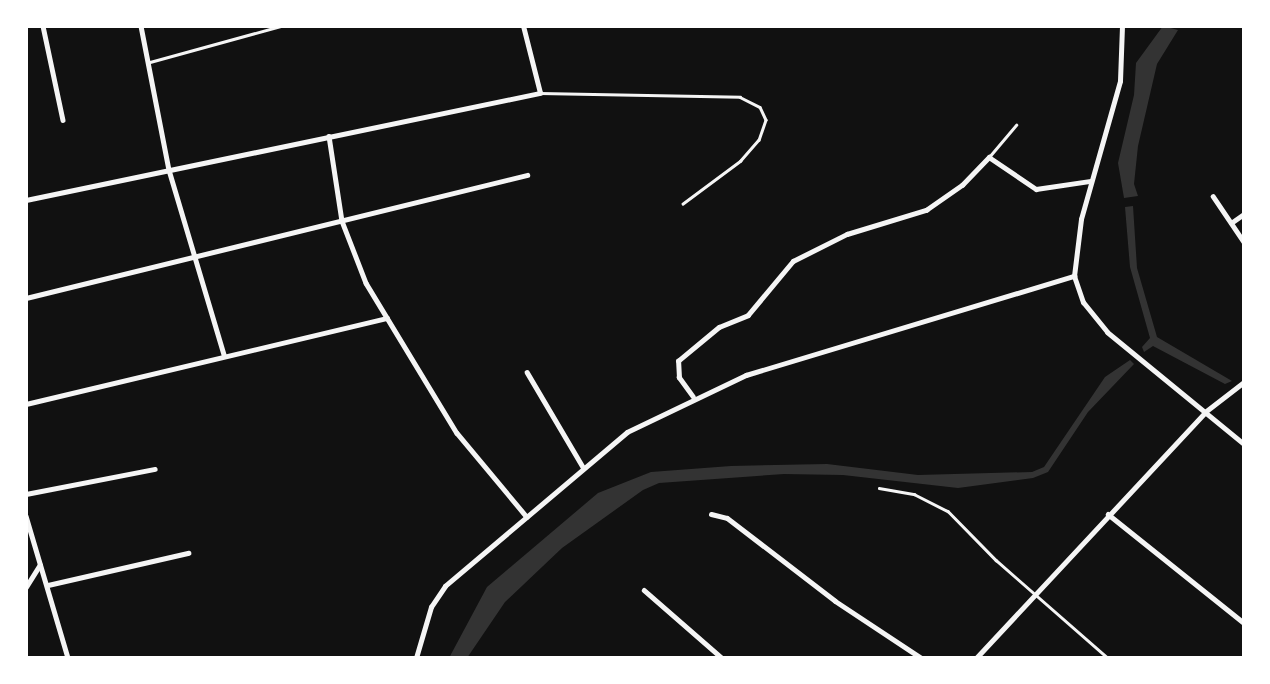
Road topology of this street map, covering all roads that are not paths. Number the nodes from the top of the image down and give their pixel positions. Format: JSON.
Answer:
{"nodes":[{"id":1,"x":43,"y":26,"type":"edge"},
{"id":2,"x":141,"y":26,"type":"edge"},
{"id":3,"x":281,"y":26,"type":"edge"},
{"id":4,"x":523,"y":26,"type":"edge"},
{"id":5,"x":1122,"y":26,"type":"edge"},
{"id":6,"x":149,"y":62,"type":"junction"},
{"id":7,"x":540,"y":93,"type":"junction"},
{"id":8,"x":63,"y":120,"type":"dead end"},
{"id":9,"x":1016,"y":125,"type":"dead end"},
{"id":10,"x":329,"y":136,"type":"junction"},
{"id":11,"x":989,"y":157,"type":"junction"},
{"id":12,"x":169,"y":170,"type":"junction"},
{"id":13,"x":527,"y":174,"type":"dead end"},
{"id":14,"x":1090,"y":181,"type":"junction"},
{"id":15,"x":1213,"y":197,"type":"dead end"},
{"id":16,"x":26,"y":200,"type":"edge"},
{"id":17,"x":683,"y":204,"type":"dead end"},
{"id":18,"x":1244,"y":214,"type":"edge"},
{"id":19,"x":342,"y":221,"type":"junction"},
{"id":20,"x":1231,"y":223,"type":"junction"},
{"id":21,"x":1244,"y":242,"type":"edge"},
{"id":22,"x":194,"y":255,"type":"junction"},
{"id":23,"x":1074,"y":276,"type":"junction"},
{"id":24,"x":26,"y":298,"type":"edge"},
{"id":25,"x":387,"y":318,"type":"junction"},
{"id":26,"x":225,"y":355,"type":"junction"},
{"id":27,"x":527,"y":372,"type":"dead end"},
{"id":28,"x":1244,"y":382,"type":"edge"},
{"id":29,"x":693,"y":397,"type":"junction"},
{"id":30,"x":26,"y":404,"type":"edge"},
{"id":31,"x":1205,"y":412,"type":"junction"},
{"id":32,"x":1244,"y":444,"type":"edge"},
{"id":33,"x":583,"y":467,"type":"junction"},
{"id":34,"x":155,"y":469,"type":"dead end"},
{"id":35,"x":880,"y":488,"type":"dead end"},
{"id":36,"x":26,"y":494,"type":"edge"},
{"id":37,"x":1107,"y":513,"type":"junction"},
{"id":38,"x":711,"y":514,"type":"dead end"},
{"id":39,"x":26,"y":516,"type":"edge"},
{"id":40,"x":527,"y":517,"type":"junction"},
{"id":41,"x":188,"y":553,"type":"dead end"},
{"id":42,"x":41,"y":564,"type":"junction"},
{"id":43,"x":48,"y":585,"type":"junction"},
{"id":44,"x":26,"y":587,"type":"edge"},
{"id":45,"x":644,"y":590,"type":"dead end"},
{"id":46,"x":1033,"y":592,"type":"junction"},
{"id":47,"x":1244,"y":623,"type":"edge"},
{"id":48,"x":68,"y":658,"type":"edge"},
{"id":49,"x":416,"y":658,"type":"edge"},
{"id":50,"x":722,"y":658,"type":"edge"},
{"id":51,"x":922,"y":658,"type":"edge"},
{"id":52,"x":976,"y":658,"type":"edge"},
{"id":53,"x":1108,"y":658,"type":"edge"}],
"edges":[{"from":1,"to":8,"type":"street"},
{"from":2,"to":6,"type":"street"},
{"from":3,"to":6,"type":"lane"},
{"from":4,"to":7,"type":"street"},
{"from":5,"to":14,"type":"street"},
{"from":6,"to":12,"type":"street"},
{"from":7,"to":10,"type":"street"},
{"from":7,"to":17,"type":"lane"},
{"from":9,"to":11,"type":"lane"},
{"from":10,"to":12,"type":"street"},
{"from":10,"to":19,"type":"street"},
{"from":11,"to":14,"type":"street"},
{"from":11,"to":29,"type":"street"},
{"from":12,"to":16,"type":"street"},
{"from":12,"to":22,"type":"street"},
{"from":13,"to":19,"type":"street"},
{"from":14,"to":23,"type":"street"},
{"from":15,"to":20,"type":"street"},
{"from":18,"to":20,"type":"street"},
{"from":19,"to":22,"type":"street"},
{"from":19,"to":25,"type":"street"},
{"from":20,"to":21,"type":"street"},
{"from":22,"to":24,"type":"street"},
{"from":22,"to":26,"type":"street"},
{"from":23,"to":29,"type":"street"},
{"from":23,"to":31,"type":"street"},
{"from":25,"to":26,"type":"street"},
{"from":25,"to":40,"type":"street"},
{"from":26,"to":30,"type":"street"},
{"from":27,"to":33,"type":"street"},
{"from":28,"to":31,"type":"street"},
{"from":29,"to":33,"type":"street"},
{"from":31,"to":32,"type":"street"},
{"from":31,"to":37,"type":"street"},
{"from":33,"to":40,"type":"street"},
{"from":34,"to":36,"type":"street"},
{"from":35,"to":46,"type":"lane"},
{"from":37,"to":46,"type":"street"},
{"from":37,"to":47,"type":"street"},
{"from":38,"to":51,"type":"street"},
{"from":39,"to":42,"type":"street"},
{"from":40,"to":49,"type":"street"},
{"from":41,"to":43,"type":"street"},
{"from":42,"to":43,"type":"street"},
{"from":42,"to":44,"type":"street"},
{"from":43,"to":48,"type":"street"},
{"from":45,"to":50,"type":"street"},
{"from":46,"to":52,"type":"street"},
{"from":46,"to":53,"type":"lane"}]}
